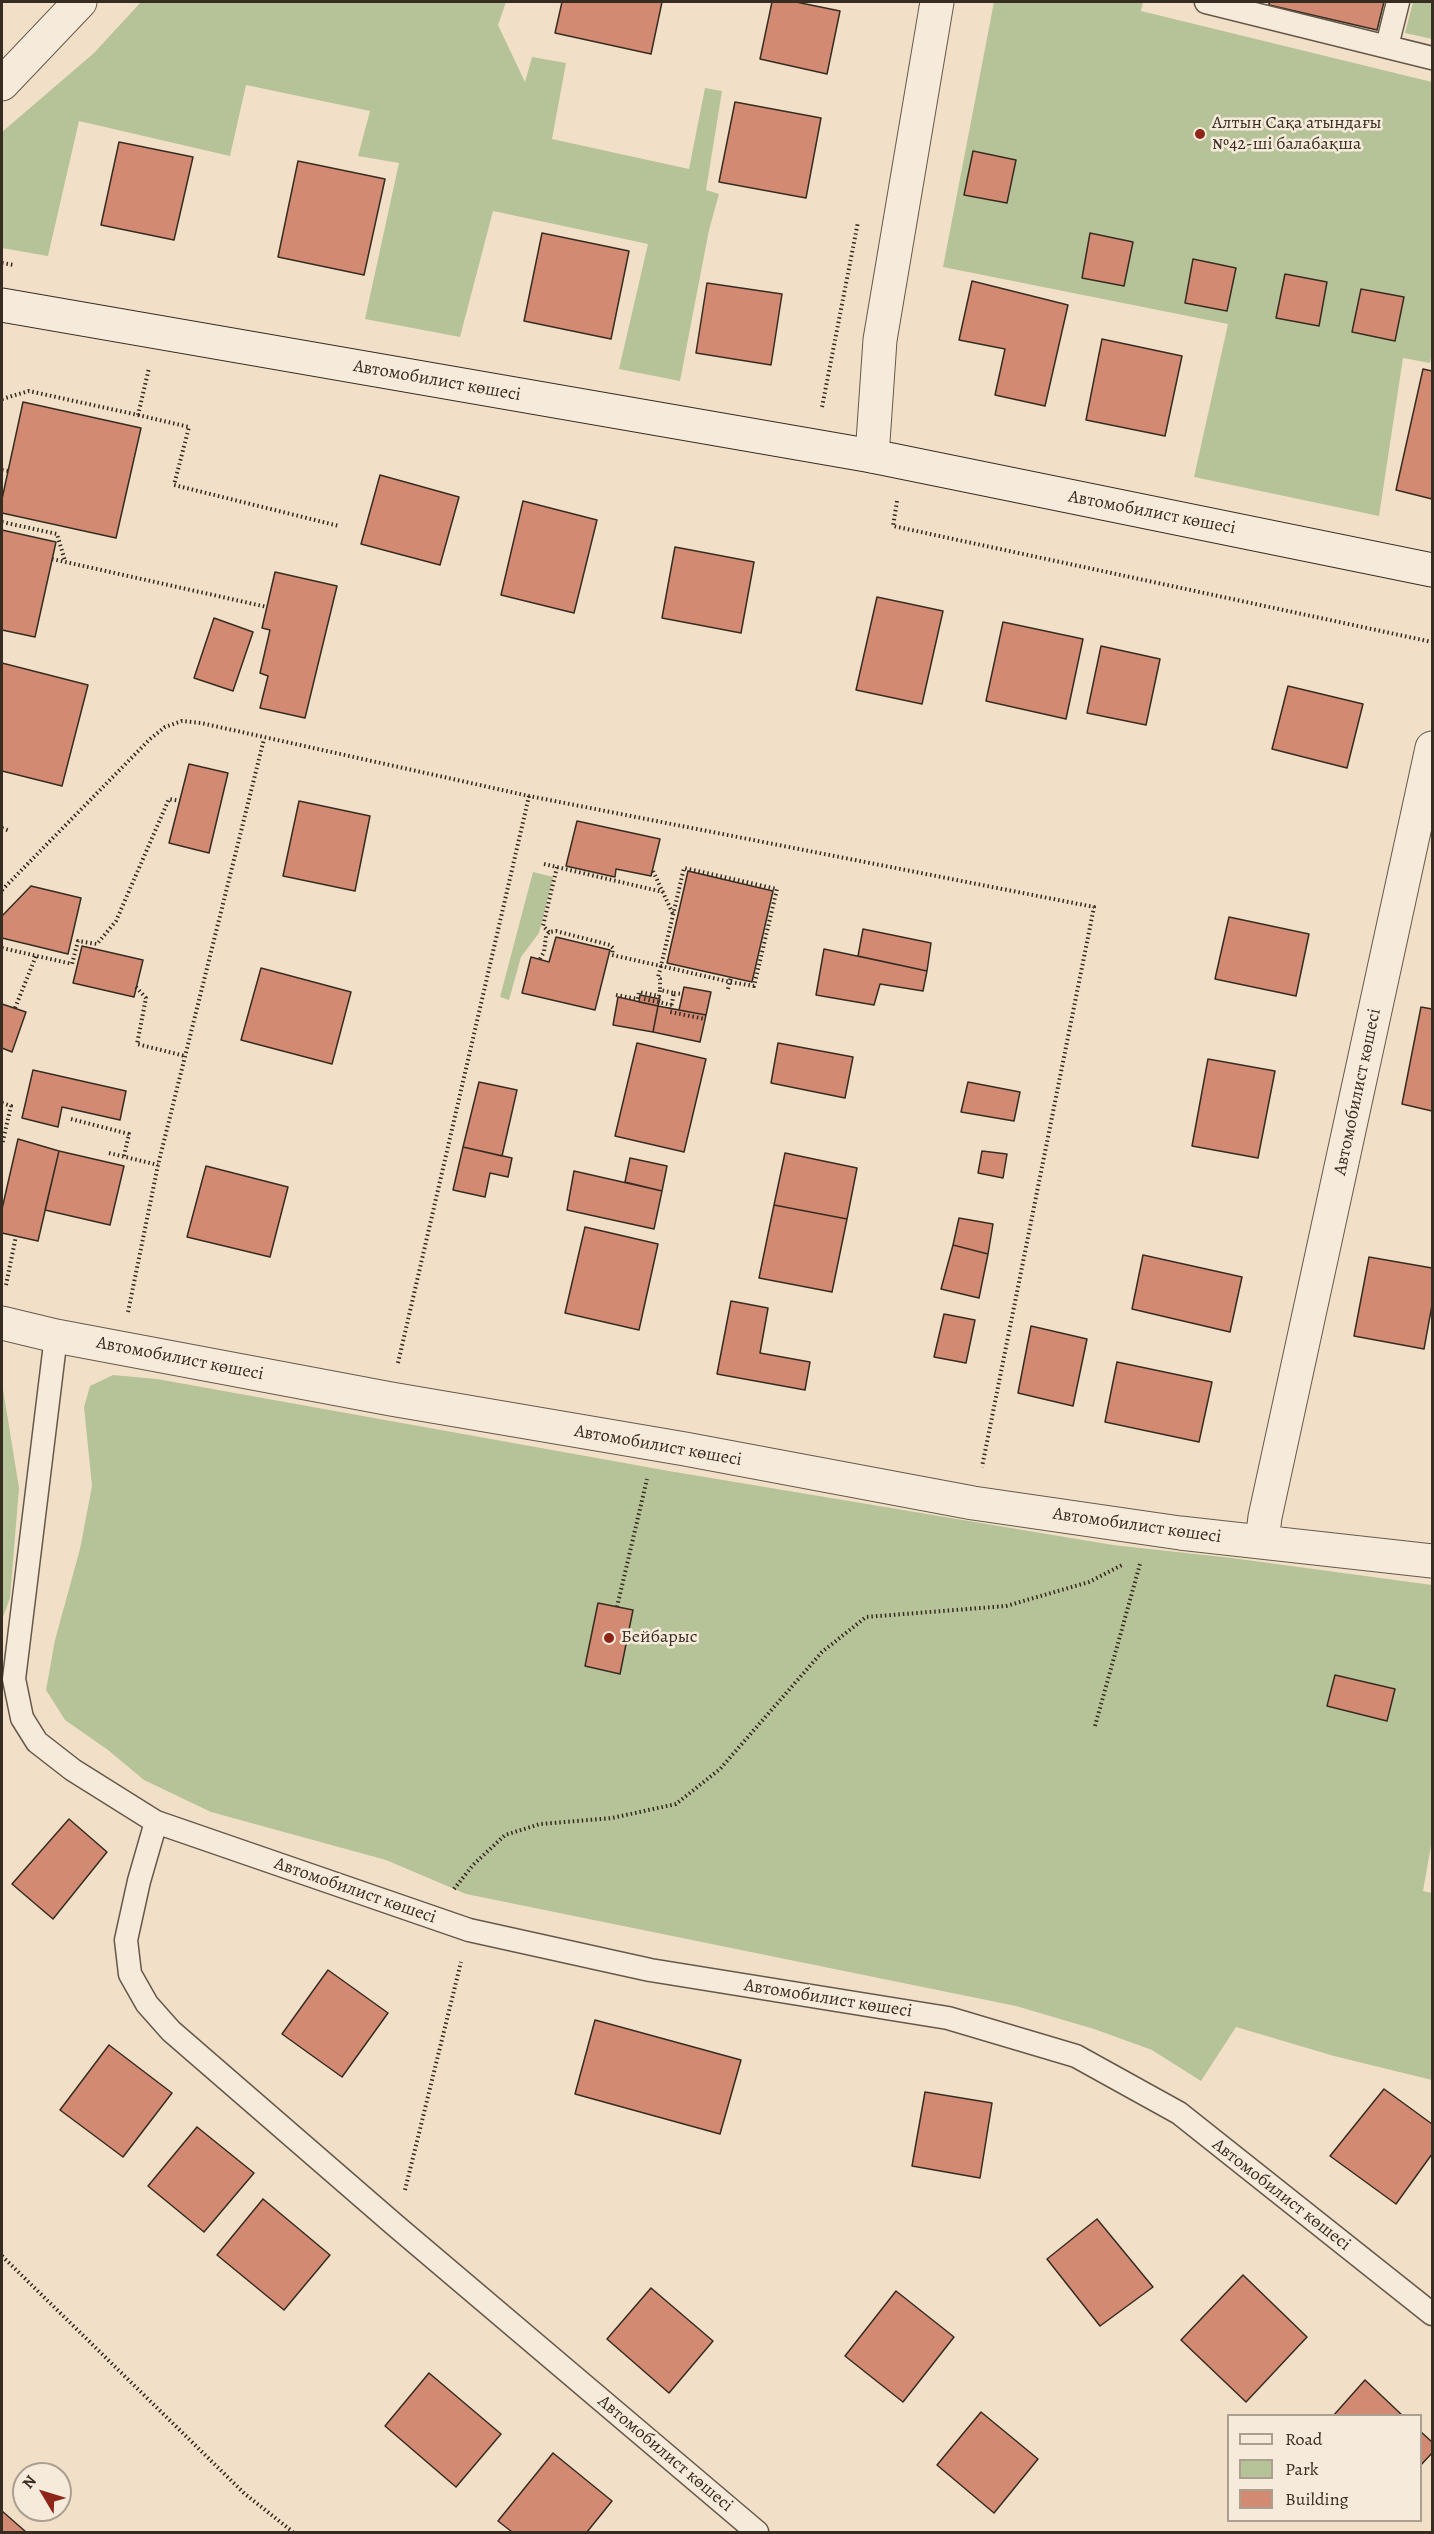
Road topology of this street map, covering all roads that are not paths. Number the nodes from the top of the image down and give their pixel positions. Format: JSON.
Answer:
{"nodes":[{"id":1,"x":80,"y":2,"type":"edge"},
{"id":2,"x":937,"y":2,"type":"edge"},
{"id":3,"x":1206,"y":2,"type":"edge"},
{"id":4,"x":1398,"y":2,"type":"edge"},
{"id":5,"x":1388,"y":46,"type":"junction"},
{"id":6,"x":1432,"y":58,"type":"edge"},
{"id":7,"x":2,"y":84,"type":"edge"},
{"id":8,"x":2,"y":305,"type":"edge"},
{"id":9,"x":872,"y":456,"type":"junction"},
{"id":10,"x":1432,"y":570,"type":"edge"},
{"id":11,"x":1432,"y":748,"type":"edge"},
{"id":12,"x":3,"y":1308,"type":"edge"},
{"id":13,"x":56,"y":1336,"type":"junction"},
{"id":14,"x":1262,"y":1541,"type":"junction"},
{"id":15,"x":1432,"y":1561,"type":"edge"},
{"id":16,"x":156,"y":1822,"type":"junction"},
{"id":17,"x":1432,"y":2314,"type":"edge"},
{"id":18,"x":757,"y":2532,"type":"edge"}],
"edges":[{"from":1,"to":7,"type":"street"},
{"from":2,"to":9,"type":"street"},
{"from":3,"to":5,"type":"lane"},
{"from":4,"to":5,"type":"lane"},
{"from":5,"to":6,"type":"lane"},
{"from":8,"to":9,"type":"street","name":"Автомобилист көшесі"},
{"from":9,"to":10,"type":"street","name":"Автомобилист көшесі"},
{"from":11,"to":14,"type":"street","name":"Автомобилист көшесі"},
{"from":12,"to":13,"type":"street","name":"Автомобилист көшесі"},
{"from":13,"to":14,"type":"street","name":"Автомобилист көшесі"},
{"from":13,"to":16,"type":"lane","name":"Автомобилист көшесі"},
{"from":14,"to":15,"type":"street","name":"Автомобилист көшесі"},
{"from":16,"to":17,"type":"lane","name":"Автомобилист көшесі"},
{"from":16,"to":18,"type":"lane","name":"Автомобилист көшесі"}]}
